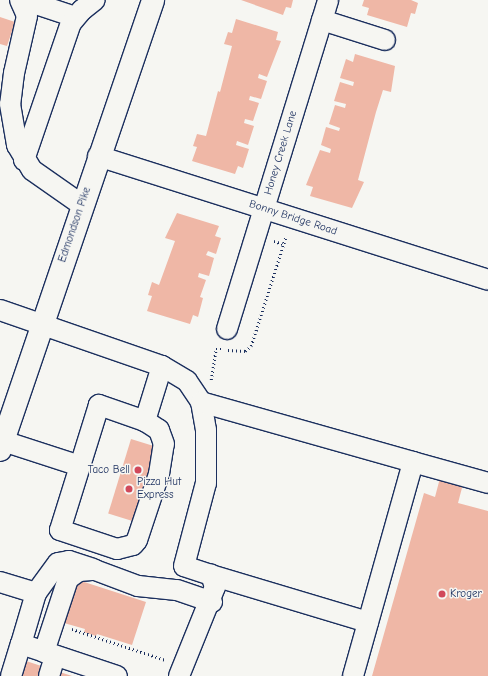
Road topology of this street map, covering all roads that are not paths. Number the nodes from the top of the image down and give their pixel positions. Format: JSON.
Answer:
{"nodes":[{"id":1,"x":20,"y":0,"type":"edge"},
{"id":2,"x":24,"y":0,"type":"edge"},
{"id":3,"x":95,"y":0,"type":"edge"},
{"id":4,"x":153,"y":0,"type":"edge"},
{"id":5,"x":328,"y":0,"type":"edge"},
{"id":6,"x":75,"y":17,"type":"junction"},
{"id":7,"x":322,"y":20,"type":"junction"},
{"id":8,"x":386,"y":40,"type":"dead end"},
{"id":9,"x":98,"y":156,"type":"junction"},
{"id":10,"x":24,"y":160,"type":"junction"},
{"id":11,"x":82,"y":205,"type":"junction"},
{"id":12,"x":264,"y":208,"type":"junction"},
{"id":13,"x":488,"y":280,"type":"edge"},
{"id":14,"x":0,"y":310,"type":"edge"},
{"id":15,"x":42,"y":324,"type":"junction"},
{"id":16,"x":227,"y":328,"type":"dead end"},
{"id":17,"x":162,"y":366,"type":"junction"},
{"id":18,"x":201,"y":402,"type":"junction"},
{"id":19,"x":145,"y":421,"type":"junction"},
{"id":20,"x":2,"y":446,"type":"edge"},
{"id":21,"x":413,"y":462,"type":"junction"},
{"id":22,"x":80,"y":466,"type":"junction"},
{"id":23,"x":488,"y":483,"type":"edge"},
{"id":24,"x":95,"y":570,"type":"junction"},
{"id":25,"x":211,"y":575,"type":"junction"},
{"id":26,"x":0,"y":582,"type":"edge"},
{"id":27,"x":36,"y":593,"type":"junction"},
{"id":28,"x":212,"y":602,"type":"junction"},
{"id":29,"x":368,"y":622,"type":"junction"},
{"id":30,"x":21,"y":644,"type":"junction"},
{"id":31,"x":50,"y":654,"type":"junction"},
{"id":32,"x":81,"y":670,"type":"edge"},
{"id":33,"x":181,"y":671,"type":"edge"},
{"id":34,"x":112,"y":675,"type":"edge"},
{"id":35,"x":11,"y":676,"type":"edge"},
{"id":36,"x":49,"y":676,"type":"edge"},
{"id":37,"x":353,"y":676,"type":"edge"}],
"edges":[{"from":1,"to":10,"type":"street"},
{"from":2,"to":6,"type":"street"},
{"from":3,"to":6,"type":"street"},
{"from":4,"to":9,"type":"main road","name":"Edmondson Pike"},
{"from":5,"to":7,"type":"street","name":"Honey Creek Lane"},
{"from":6,"to":10,"type":"street"},
{"from":7,"to":8,"type":"street"},
{"from":7,"to":12,"type":"street","name":"Honey Creek Lane"},
{"from":9,"to":11,"type":"main road","name":"Edmondson Pike"},
{"from":9,"to":12,"type":"street","name":"Bonny Bridge Road"},
{"from":10,"to":11,"type":"street"},
{"from":11,"to":15,"type":"main road","name":"Edmondson Pike"},
{"from":12,"to":13,"type":"street","name":"Bonny Bridge Road"},
{"from":12,"to":16,"type":"street","name":"Honey Creek Lane"},
{"from":14,"to":15,"type":"street"},
{"from":15,"to":17,"type":"street"},
{"from":15,"to":20,"type":"main road","name":"Edmondson Pike"},
{"from":17,"to":18,"type":"street"},
{"from":17,"to":19,"type":"street"},
{"from":18,"to":21,"type":"street"},
{"from":18,"to":25,"type":"street"},
{"from":19,"to":22,"type":"street"},
{"from":19,"to":22,"type":"street"},
{"from":20,"to":22,"type":"street"},
{"from":21,"to":23,"type":"street"},
{"from":21,"to":29,"type":"street"},
{"from":24,"to":27,"type":"street"},
{"from":24,"to":28,"type":"street"},
{"from":24,"to":31,"type":"street"},
{"from":25,"to":28,"type":"street"},
{"from":25,"to":29,"type":"street"},
{"from":26,"to":27,"type":"street"},
{"from":27,"to":30,"type":"street"},
{"from":28,"to":33,"type":"street"},
{"from":29,"to":37,"type":"street"},
{"from":30,"to":31,"type":"street"},
{"from":30,"to":35,"type":"street"},
{"from":31,"to":32,"type":"street"},
{"from":31,"to":36,"type":"street"},
{"from":32,"to":34,"type":"street"}]}
